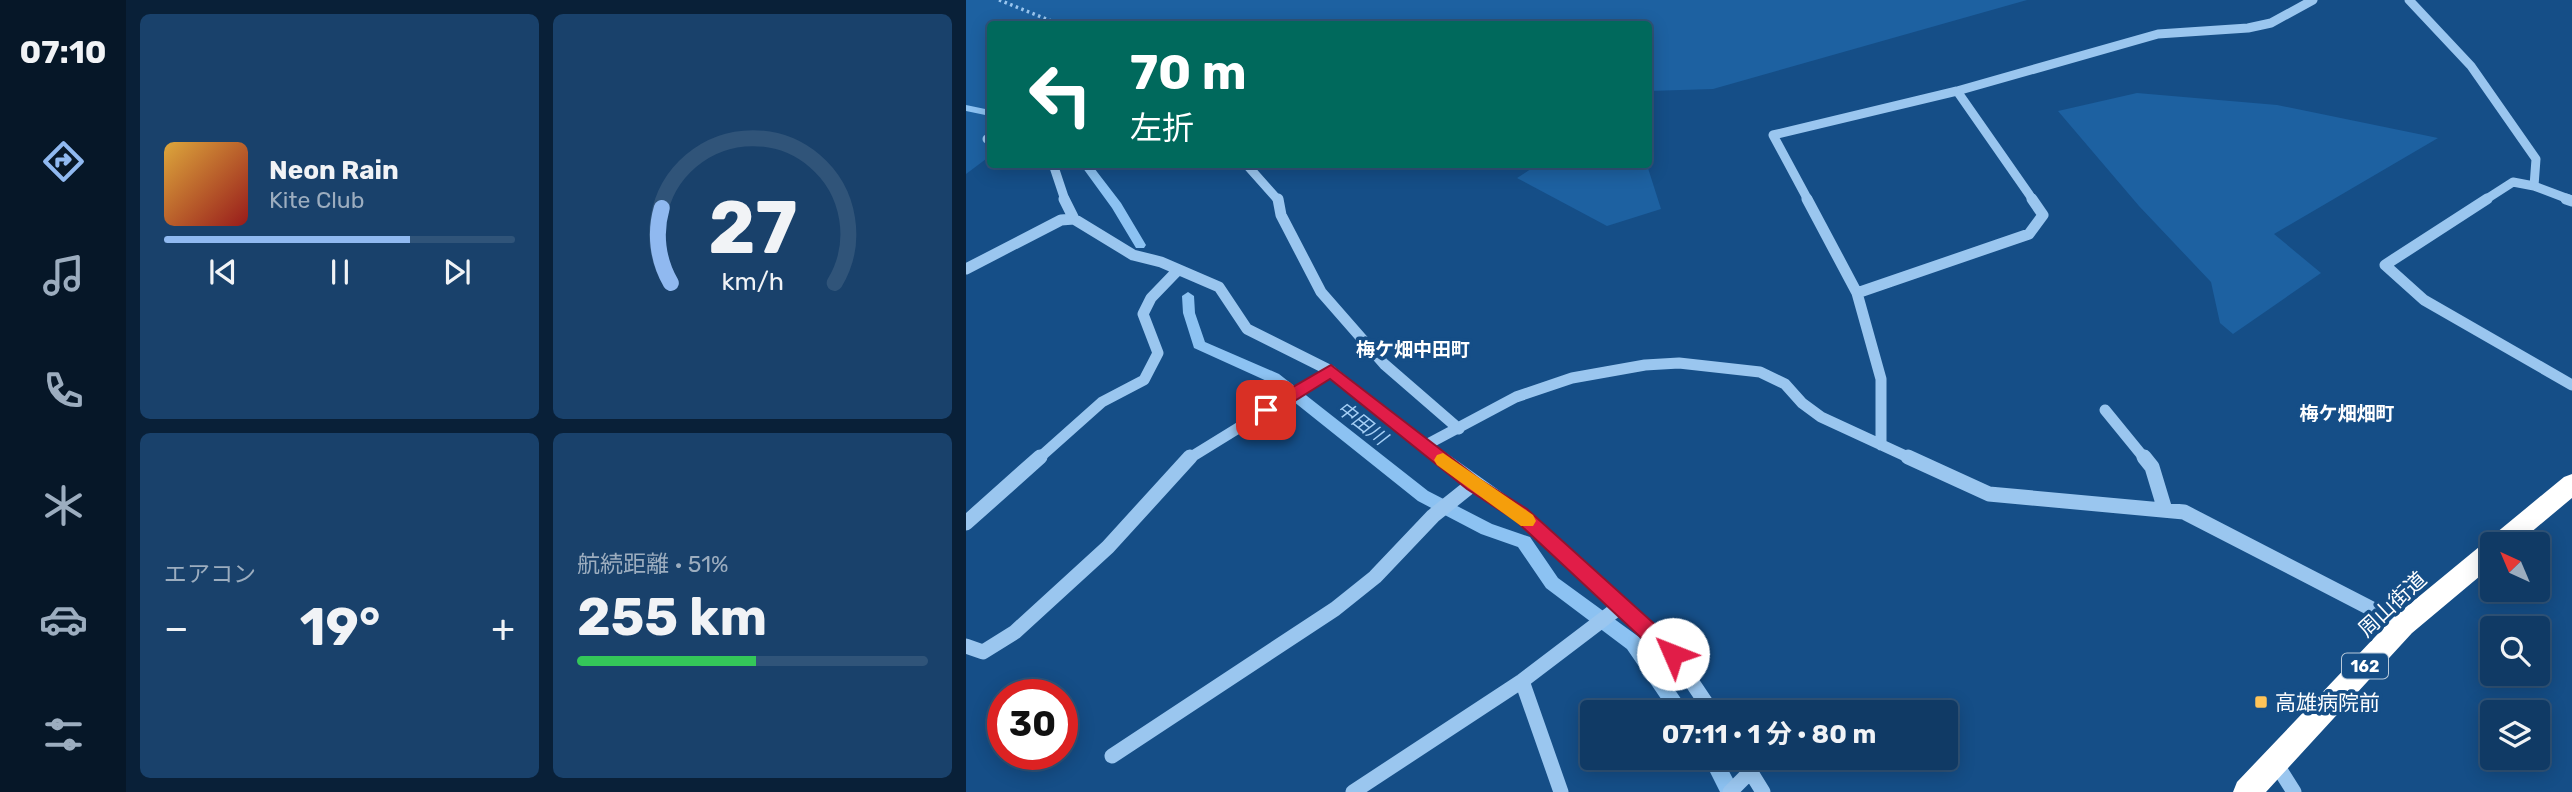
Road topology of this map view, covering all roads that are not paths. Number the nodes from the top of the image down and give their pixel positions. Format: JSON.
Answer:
{"nodes":[{"id":1,"x":2313,"y":0,"type":"edge"},
{"id":2,"x":2409,"y":0,"type":"edge"},
{"id":3,"x":1957,"y":91,"type":"junction"},
{"id":4,"x":1055,"y":168,"type":"edge"},
{"id":5,"x":1250,"y":168,"type":"edge"},
{"id":6,"x":2534,"y":186,"type":"junction"},
{"id":7,"x":2572,"y":201,"type":"edge"},
{"id":8,"x":1074,"y":219,"type":"junction"},
{"id":9,"x":966,"y":269,"type":"edge"},
{"id":10,"x":1178,"y":270,"type":"junction"},
{"id":11,"x":1857,"y":293,"type":"junction"},
{"id":12,"x":1331,"y":371,"type":"junction"},
{"id":13,"x":2572,"y":385,"type":"edge"},
{"id":14,"x":2105,"y":410,"type":"dead end"},
{"id":15,"x":1460,"y":429,"type":"junction"},
{"id":16,"x":1881,"y":445,"type":"junction"},
{"id":17,"x":1424,"y":446,"type":"junction"},
{"id":18,"x":1473,"y":484,"type":"junction"},
{"id":19,"x":2572,"y":484,"type":"edge"},
{"id":20,"x":2165,"y":510,"type":"junction"},
{"id":21,"x":966,"y":523,"type":"edge"},
{"id":22,"x":2514,"y":532,"type":"edge"},
{"id":23,"x":2480,"y":561,"type":"edge"},
{"id":24,"x":1622,"y":605,"type":"junction"},
{"id":25,"x":2403,"y":625,"type":"junction"},
{"id":26,"x":966,"y":646,"type":"edge"},
{"id":27,"x":1522,"y":681,"type":"junction"},
{"id":28,"x":1704,"y":700,"type":"edge"},
{"id":29,"x":1112,"y":756,"type":"dead end"},
{"id":30,"x":2275,"y":761,"type":"junction"},
{"id":31,"x":1743,"y":770,"type":"edge"},
{"id":32,"x":1750,"y":770,"type":"edge"},
{"id":33,"x":1733,"y":790,"type":"edge"},
{"id":34,"x":1353,"y":792,"type":"edge"},
{"id":35,"x":1561,"y":792,"type":"edge"},
{"id":36,"x":1763,"y":792,"type":"edge"},
{"id":37,"x":2248,"y":792,"type":"edge"},
{"id":38,"x":2294,"y":792,"type":"edge"}],
"edges":[{"from":1,"to":3,"type":"street"},
{"from":2,"to":6,"type":"street"},
{"from":3,"to":11,"type":"street"},
{"from":3,"to":11,"type":"street"},
{"from":4,"to":8,"type":"street"},
{"from":5,"to":15,"type":"street"},
{"from":6,"to":7,"type":"street"},
{"from":6,"to":13,"type":"street"},
{"from":8,"to":9,"type":"street"},
{"from":8,"to":10,"type":"street"},
{"from":10,"to":12,"type":"street"},
{"from":10,"to":21,"type":"street"},
{"from":11,"to":16,"type":"street"},
{"from":12,"to":17,"type":"street"},
{"from":12,"to":26,"type":"street"},
{"from":14,"to":20,"type":"street"},
{"from":15,"to":16,"type":"street"},
{"from":15,"to":17,"type":"street"},
{"from":16,"to":20,"type":"street"},
{"from":17,"to":18,"type":"street"},
{"from":18,"to":24,"type":"street"},
{"from":18,"to":29,"type":"street"},
{"from":19,"to":22,"type":"highway"},
{"from":20,"to":25,"type":"street"},
{"from":23,"to":25,"type":"highway","name":"周山街道","number":"162"},
{"from":24,"to":27,"type":"street"},
{"from":24,"to":28,"type":"street"},
{"from":25,"to":30,"type":"highway","name":"周山街道","number":"162"},
{"from":27,"to":34,"type":"street"},
{"from":27,"to":35,"type":"street"},
{"from":30,"to":37,"type":"highway","name":"周山街道","number":"162"},
{"from":30,"to":38,"type":"street"},
{"from":31,"to":33,"type":"street"},
{"from":32,"to":36,"type":"street"}]}
